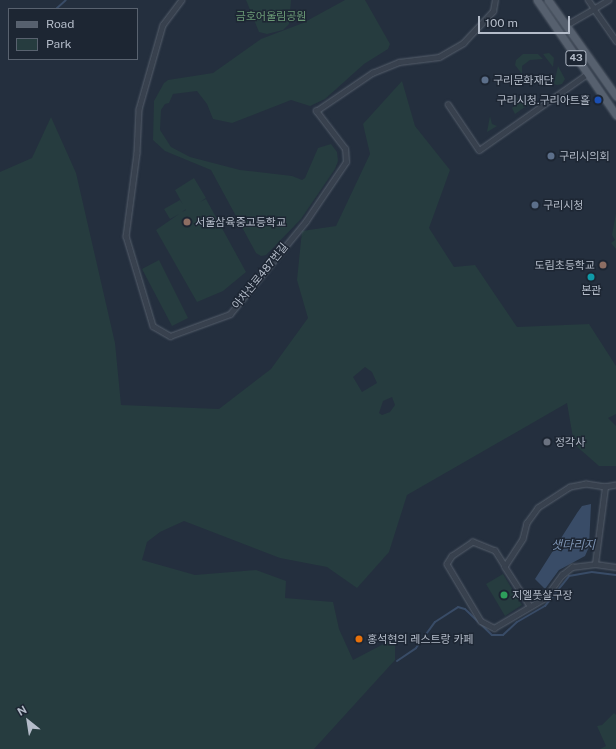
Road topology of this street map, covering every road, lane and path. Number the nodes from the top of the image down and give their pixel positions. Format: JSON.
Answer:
{"nodes":[{"id":1,"x":182,"y":0,"type":"edge"},
{"id":2,"x":495,"y":0,"type":"edge"},
{"id":3,"x":537,"y":0,"type":"edge"},
{"id":4,"x":548,"y":0,"type":"edge"},
{"id":5,"x":588,"y":0,"type":"edge"},
{"id":6,"x":609,"y":0,"type":"edge"},
{"id":7,"x":594,"y":9,"type":"junction"},
{"id":8,"x":566,"y":25,"type":"junction"},
{"id":9,"x":616,"y":41,"type":"edge"},
{"id":10,"x":587,"y":74,"type":"junction"},
{"id":11,"x":616,"y":96,"type":"edge"},
{"id":12,"x":448,"y":104,"type":"dead end"},
{"id":13,"x":616,"y":115,"type":"edge"},
{"id":14,"x":616,"y":485,"type":"edge"},
{"id":15,"x":605,"y":487,"type":"junction"},
{"id":16,"x":595,"y":564,"type":"junction"},
{"id":17,"x":505,"y":567,"type":"junction"},
{"id":18,"x":616,"y":567,"type":"edge"},
{"id":19,"x":530,"y":606,"type":"junction"}],
"edges":[{"from":1,"to":2,"type":"street","name":"아차산로487번길"},
{"from":3,"to":10,"type":"main road","number":"43"},
{"from":4,"to":8,"type":"main road","number":"43"},
{"from":5,"to":7,"type":"street"},
{"from":6,"to":7,"type":"street"},
{"from":7,"to":8,"type":"street"},
{"from":7,"to":9,"type":"street"},
{"from":8,"to":11,"type":"main road","number":"43"},
{"from":10,"to":12,"type":"street"},
{"from":10,"to":13,"type":"main road","number":"43"},
{"from":14,"to":15,"type":"street"},
{"from":15,"to":16,"type":"street"},
{"from":15,"to":17,"type":"street"},
{"from":16,"to":18,"type":"street"},
{"from":16,"to":19,"type":"street"},
{"from":17,"to":19,"type":"street"},
{"from":17,"to":19,"type":"street"}]}
